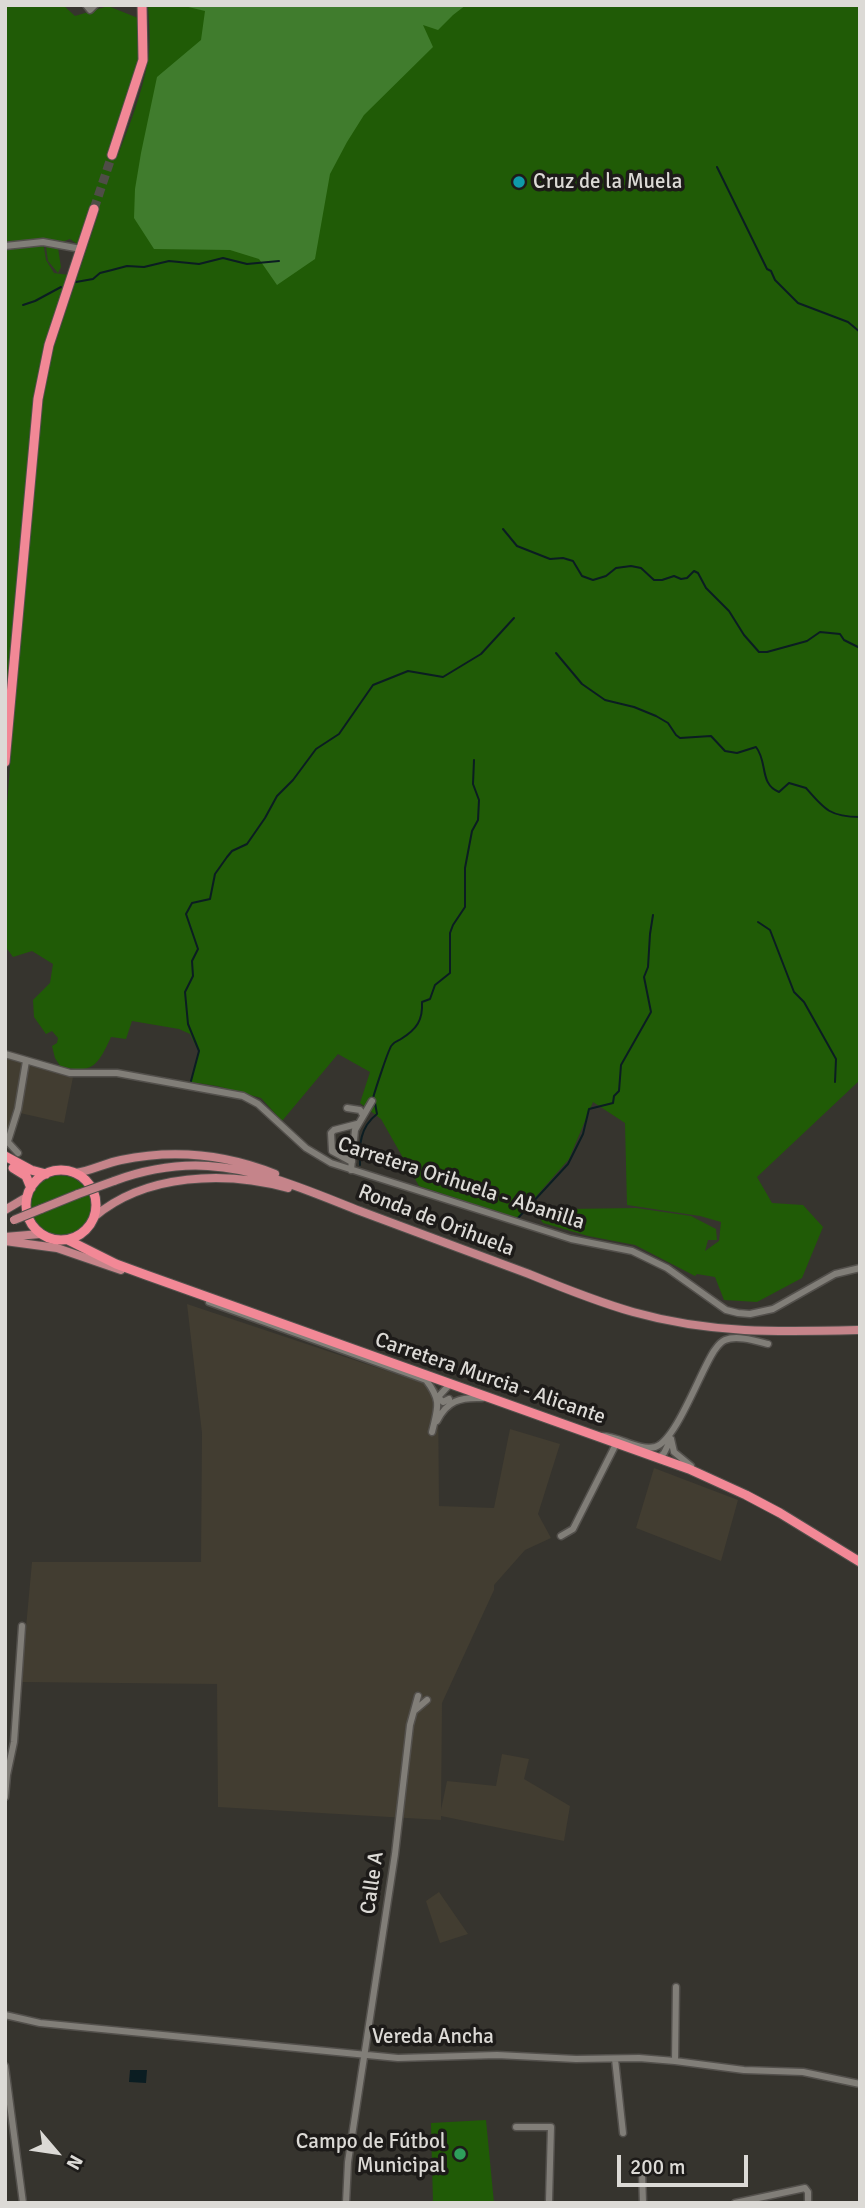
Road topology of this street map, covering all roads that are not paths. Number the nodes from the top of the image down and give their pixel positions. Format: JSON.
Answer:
{"nodes":[{"id":1,"x":86,"y":5,"type":"edge"},
{"id":2,"x":95,"y":5,"type":"edge"},
{"id":3,"x":142,"y":5,"type":"edge"},
{"id":4,"x":113,"y":155,"type":"tunnel mouth"},
{"id":5,"x":94,"y":209,"type":"tunnel mouth"},
{"id":6,"x":8,"y":244,"type":"edge"},
{"id":7,"x":81,"y":249,"type":"junction"},
{"id":8,"x":5,"y":762,"type":"edge"},
{"id":9,"x":6,"y":1054,"type":"edge"},
{"id":10,"x":26,"y":1061,"type":"junction"},
{"id":11,"x":372,"y":1101,"type":"dead end"},
{"id":12,"x":347,"y":1108,"type":"dead end"},
{"id":13,"x":363,"y":1115,"type":"junction"},
{"id":14,"x":358,"y":1124,"type":"junction"},
{"id":15,"x":7,"y":1140,"type":"edge"},
{"id":16,"x":18,"y":1153,"type":"dead end"},
{"id":17,"x":5,"y":1156,"type":"edge"},
{"id":18,"x":352,"y":1162,"type":"junction"},
{"id":19,"x":5,"y":1163,"type":"edge"},
{"id":20,"x":351,"y":1170,"type":"junction"},
{"id":21,"x":75,"y":1173,"type":"junction"},
{"id":22,"x":46,"y":1174,"type":"junction"},
{"id":23,"x":29,"y":1193,"type":"junction"},
{"id":24,"x":354,"y":1208,"type":"junction"},
{"id":25,"x":5,"y":1210,"type":"edge"},
{"id":26,"x":94,"y":1217,"type":"junction"},
{"id":27,"x":9,"y":1221,"type":"edge"},
{"id":28,"x":89,"y":1226,"type":"junction"},
{"id":29,"x":410,"y":1230,"type":"junction"},
{"id":30,"x":40,"y":1234,"type":"junction"},
{"id":31,"x":5,"y":1239,"type":"edge"},
{"id":32,"x":68,"y":1240,"type":"junction"},
{"id":33,"x":97,"y":1254,"type":"junction"},
{"id":34,"x":860,"y":1268,"type":"edge"},
{"id":35,"x":143,"y":1276,"type":"junction"},
{"id":36,"x":166,"y":1284,"type":"junction"},
{"id":37,"x":860,"y":1331,"type":"edge"},
{"id":38,"x":768,"y":1343,"type":"dead end"},
{"id":39,"x":451,"y":1383,"type":"junction"},
{"id":40,"x":438,"y":1397,"type":"junction"},
{"id":41,"x":449,"y":1399,"type":"junction"},
{"id":42,"x":509,"y":1404,"type":"junction"},
{"id":43,"x":445,"y":1407,"type":"junction"},
{"id":44,"x":675,"y":1427,"type":"junction"},
{"id":45,"x":600,"y":1436,"type":"junction"},
{"id":46,"x":671,"y":1439,"type":"junction"},
{"id":47,"x":617,"y":1442,"type":"junction"},
{"id":48,"x":659,"y":1458,"type":"junction"},
{"id":49,"x":732,"y":1489,"type":"junction"},
{"id":50,"x":561,"y":1536,"type":"dead end"},
{"id":51,"x":860,"y":1562,"type":"edge"},
{"id":52,"x":22,"y":1626,"type":"dead end"},
{"id":53,"x":418,"y":1696,"type":"dead end"},
{"id":54,"x":427,"y":1700,"type":"dead end"},
{"id":55,"x":411,"y":1716,"type":"junction"},
{"id":56,"x":7,"y":1763,"type":"edge"},
{"id":57,"x":5,"y":1797,"type":"edge"},
{"id":58,"x":676,"y":1987,"type":"dead end"},
{"id":59,"x":5,"y":2015,"type":"edge"},
{"id":60,"x":365,"y":2055,"type":"junction"},
{"id":61,"x":615,"y":2059,"type":"junction"},
{"id":62,"x":675,"y":2061,"type":"junction"},
{"id":63,"x":5,"y":2066,"type":"edge"},
{"id":64,"x":860,"y":2084,"type":"edge"},
{"id":65,"x":516,"y":2127,"type":"dead end"},
{"id":66,"x":623,"y":2133,"type":"dead end"},
{"id":67,"x":642,"y":2171,"type":"dead end"},
{"id":68,"x":549,"y":2202,"type":"edge"},
{"id":69,"x":23,"y":2203,"type":"edge"},
{"id":70,"x":346,"y":2203,"type":"edge"},
{"id":71,"x":643,"y":2203,"type":"edge"},
{"id":72,"x":735,"y":2203,"type":"edge"},
{"id":73,"x":808,"y":2203,"type":"edge"}],
"edges":[{"from":1,"to":2,"type":"street"},
{"from":3,"to":4,"type":"highway"},
{"from":5,"to":7,"type":"highway"},
{"from":6,"to":7,"type":"street"},
{"from":7,"to":8,"type":"highway"},
{"from":9,"to":10,"type":"street","name":"Carretera Orihuela - Abanilla"},
{"from":10,"to":15,"type":"street"},
{"from":10,"to":20,"type":"street","name":"Carretera Orihuela - Abanilla"},
{"from":11,"to":13,"type":"street"},
{"from":12,"to":13,"type":"street"},
{"from":13,"to":14,"type":"street"},
{"from":14,"to":18,"type":"street"},
{"from":14,"to":18,"type":"street"},
{"from":15,"to":16,"type":"street"},
{"from":17,"to":22,"type":"highway"},
{"from":18,"to":20,"type":"street"},
{"from":19,"to":23,"type":"highway"},
{"from":20,"to":34,"type":"street","name":"Carretera Orihuela - Abanilla"},
{"from":21,"to":22,"type":"highway"},
{"from":21,"to":24,"type":"main road"},
{"from":21,"to":26,"type":"highway"},
{"from":22,"to":23,"type":"highway"},
{"from":23,"to":25,"type":"main road"},
{"from":23,"to":30,"type":"highway"},
{"from":24,"to":27,"type":"main road","name":"Ronda de Orihuela","bridge":true},
{"from":24,"to":29,"type":"main road","name":"Ronda de Orihuela"},
{"from":26,"to":28,"type":"highway"},
{"from":26,"to":29,"type":"main road"},
{"from":28,"to":32,"type":"highway"},
{"from":28,"to":33,"type":"highway"},
{"from":29,"to":37,"type":"main road","name":"Ronda de Orihuela"},
{"from":30,"to":31,"type":"main road"},
{"from":30,"to":32,"type":"highway"},
{"from":31,"to":35,"type":"main road"},
{"from":32,"to":33,"type":"highway","name":"Carretera Murcia - Alicante"},
{"from":33,"to":35,"type":"highway","name":"Carretera Murcia - Alicante"},
{"from":35,"to":36,"type":"highway","name":"Carretera Murcia - Alicante"},
{"from":36,"to":39,"type":"highway","name":"Carretera Murcia - Alicante"},
{"from":36,"to":40,"type":"street"},
{"from":38,"to":44,"type":"street"},
{"from":39,"to":40,"type":"street"},
{"from":39,"to":41,"type":"street"},
{"from":39,"to":42,"type":"highway","name":"Carretera Murcia - Alicante"},
{"from":40,"to":41,"type":"street"},
{"from":40,"to":43,"type":"street"},
{"from":41,"to":43,"type":"street"},
{"from":42,"to":43,"type":"street"},
{"from":42,"to":45,"type":"highway","name":"Carretera Murcia - Alicante"},
{"from":44,"to":45,"type":"street"},
{"from":44,"to":46,"type":"street"},
{"from":45,"to":47,"type":"highway","name":"Carretera Murcia - Alicante"},
{"from":46,"to":48,"type":"street"},
{"from":46,"to":49,"type":"street"},
{"from":47,"to":48,"type":"highway","name":"Carretera Murcia - Alicante"},
{"from":47,"to":50,"type":"street"},
{"from":48,"to":49,"type":"highway","name":"Carretera Murcia - Alicante"},
{"from":49,"to":51,"type":"highway","name":"Carretera Murcia - Alicante"},
{"from":52,"to":56,"type":"street"},
{"from":53,"to":55,"type":"street","name":"Calle A"},
{"from":54,"to":55,"type":"street"},
{"from":55,"to":60,"type":"street","name":"Calle A"},
{"from":56,"to":57,"type":"street"},
{"from":58,"to":62,"type":"street"},
{"from":59,"to":60,"type":"street","name":"Vereda Ancha"},
{"from":60,"to":61,"type":"street","name":"Vereda Ancha"},
{"from":60,"to":70,"type":"street","name":"Calle A"},
{"from":61,"to":62,"type":"street","name":"Vereda Ancha"},
{"from":61,"to":66,"type":"street"},
{"from":62,"to":64,"type":"street","name":"Vereda Ancha"},
{"from":63,"to":69,"type":"street"},
{"from":65,"to":68,"type":"street"},
{"from":67,"to":71,"type":"street"},
{"from":72,"to":73,"type":"street"}]}
